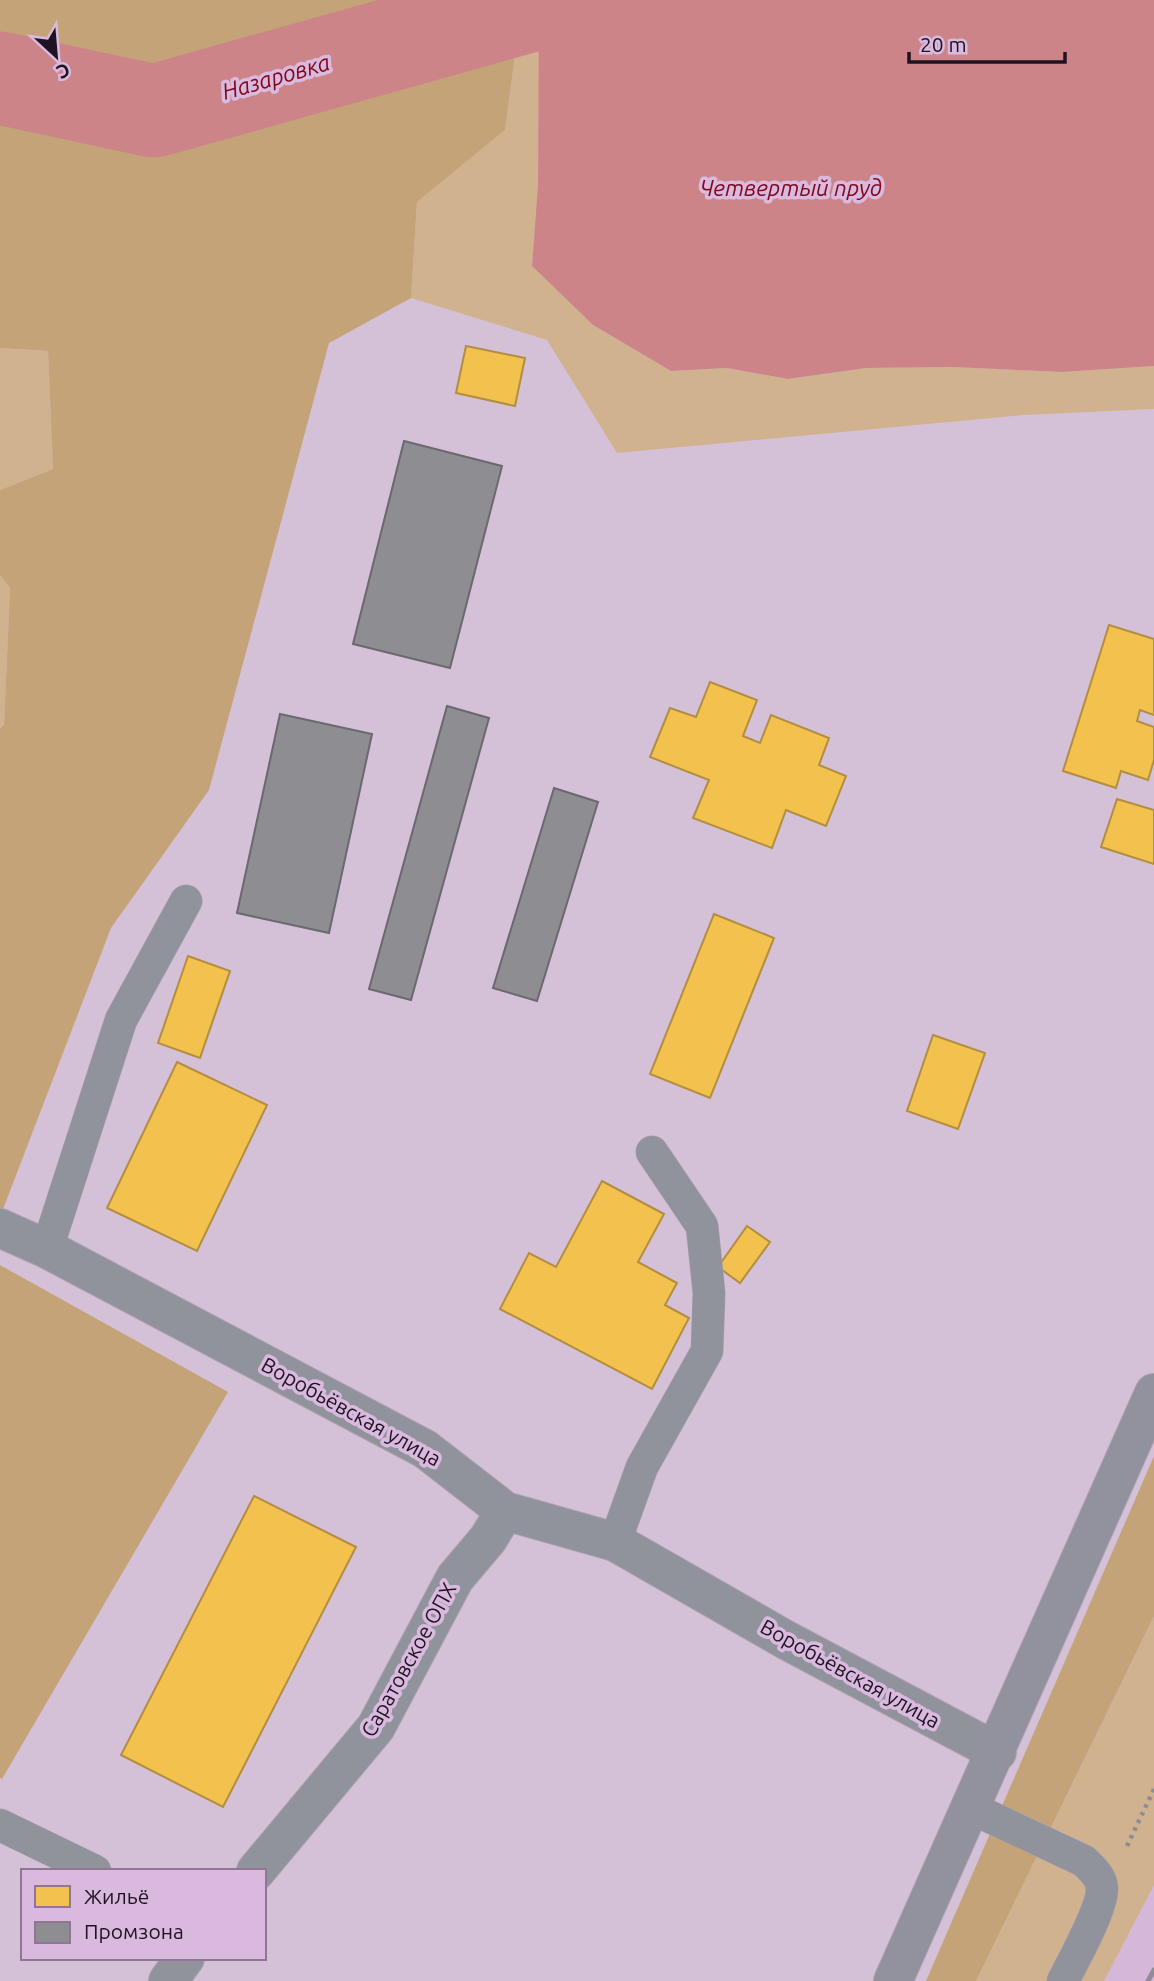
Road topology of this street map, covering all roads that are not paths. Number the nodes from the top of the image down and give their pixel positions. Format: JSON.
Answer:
{"nodes":[{"id":1,"x":186,"y":901,"type":"dead end"},
{"id":2,"x":652,"y":1152,"type":"dead end"},
{"id":3,"x":0,"y":1228,"type":"edge"},
{"id":4,"x":47,"y":1249,"type":"junction"},
{"id":5,"x":1154,"y":1394,"type":"edge"},
{"id":6,"x":505,"y":1511,"type":"junction"},
{"id":7,"x":615,"y":1542,"type":"junction"},
{"id":8,"x":997,"y":1752,"type":"junction"},
{"id":9,"x":971,"y":1808,"type":"junction"},
{"id":10,"x":0,"y":1825,"type":"edge"},
{"id":11,"x":91,"y":1869,"type":"edge"},
{"id":12,"x":258,"y":1869,"type":"edge"},
{"id":13,"x":184,"y":1960,"type":"edge"},
{"id":14,"x":168,"y":1981,"type":"edge"},
{"id":15,"x":894,"y":1981,"type":"edge"},
{"id":16,"x":1063,"y":1981,"type":"edge"}],
"edges":[{"from":1,"to":4,"type":"lane"},
{"from":2,"to":7,"type":"lane"},
{"from":3,"to":4,"type":"street","name":"Воробьёвская улица"},
{"from":4,"to":6,"type":"street","name":"Воробьёвская улица"},
{"from":5,"to":8,"type":"street"},
{"from":6,"to":7,"type":"street","name":"Воробьёвская улица"},
{"from":6,"to":12,"type":"street","name":"Саратовское ОПХ"},
{"from":7,"to":8,"type":"street","name":"Воробьёвская улица"},
{"from":8,"to":9,"type":"street"},
{"from":9,"to":15,"type":"street"},
{"from":9,"to":16,"type":"lane"},
{"from":10,"to":11,"type":"lane"},
{"from":13,"to":14,"type":"street"}]}
